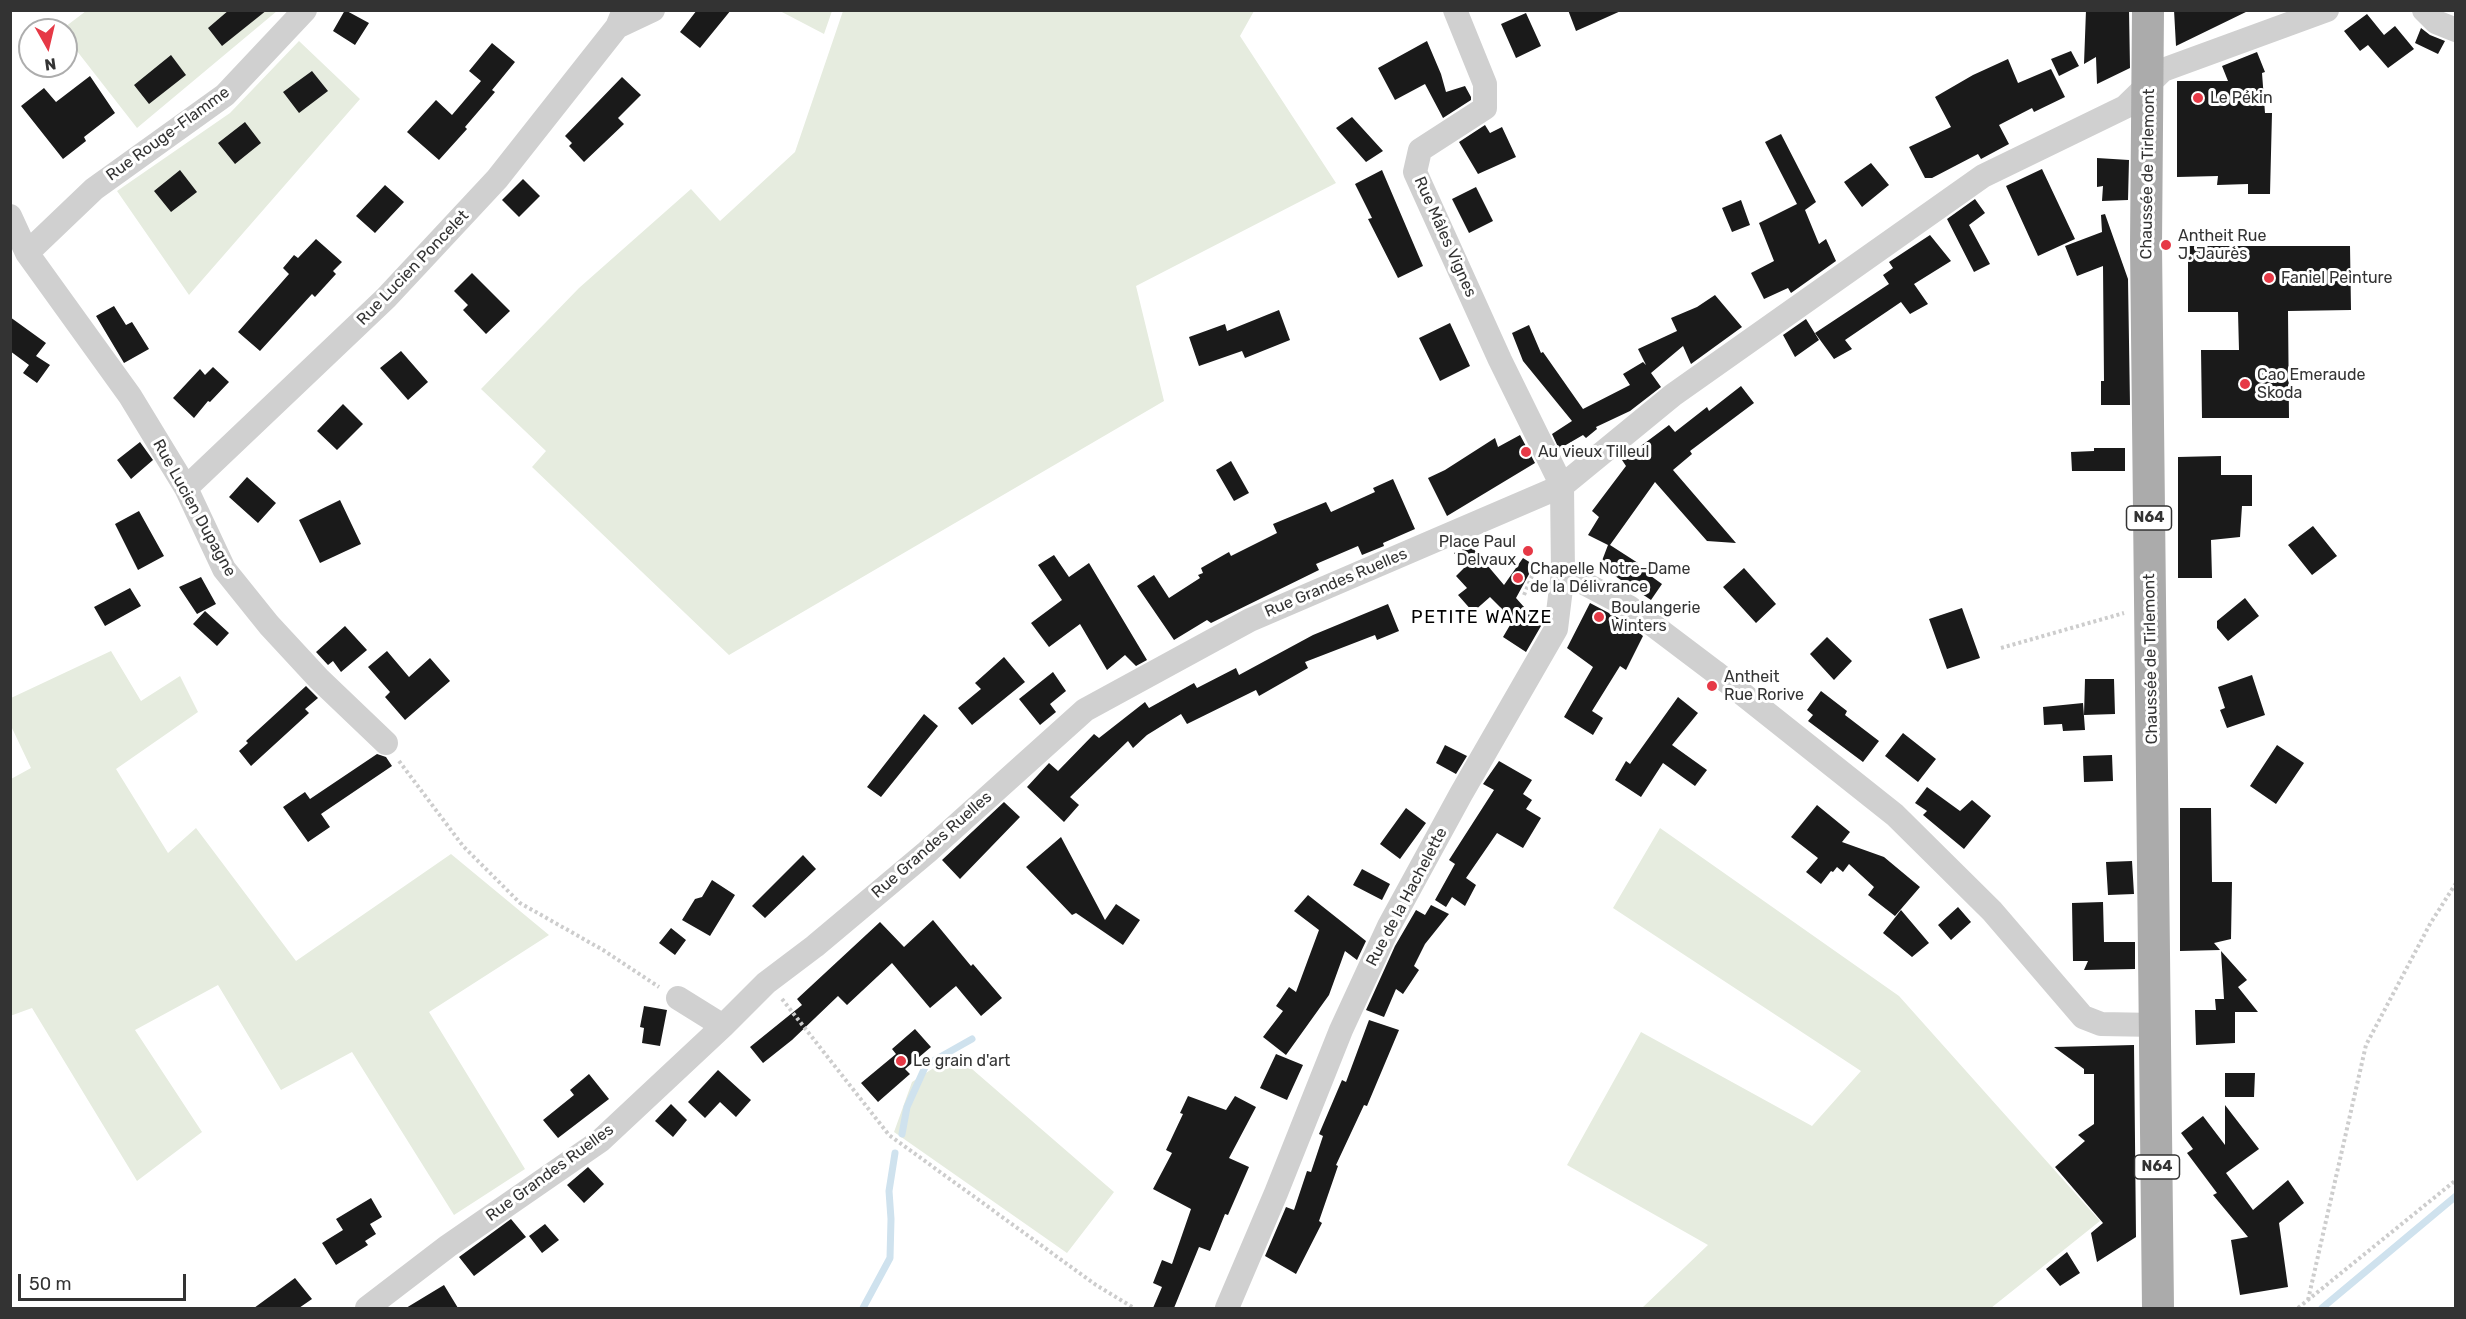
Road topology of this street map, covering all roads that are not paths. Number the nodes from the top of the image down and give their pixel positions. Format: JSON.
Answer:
{"nodes":[{"id":1,"x":305,"y":10,"type":"edge"},
{"id":2,"x":653,"y":10,"type":"edge"},
{"id":3,"x":1455,"y":10,"type":"edge"},
{"id":4,"x":2148,"y":10,"type":"edge"},
{"id":5,"x":2327,"y":10,"type":"edge"},
{"id":6,"x":2424,"y":10,"type":"edge"},
{"id":7,"x":621,"y":19,"type":"edge"},
{"id":8,"x":2456,"y":30,"type":"edge"},
{"id":9,"x":2149,"y":83,"type":"junction"},
{"id":10,"x":10,"y":216,"type":"edge"},
{"id":11,"x":19,"y":253,"type":"edge"},
{"id":12,"x":1562,"y":486,"type":"junction"},
{"id":13,"x":186,"y":488,"type":"junction"},
{"id":14,"x":1554,"y":566,"type":"junction"},
{"id":15,"x":386,"y":744,"type":"road end"},
{"id":16,"x":678,"y":998,"type":"road end"},
{"id":17,"x":2156,"y":1025,"type":"junction"},
{"id":18,"x":723,"y":1026,"type":"junction"},
{"id":19,"x":367,"y":1308,"type":"edge"},
{"id":20,"x":1227,"y":1308,"type":"edge"},
{"id":21,"x":2158,"y":1308,"type":"edge"}],
"edges":[{"from":1,"to":11,"type":"street","name":"Rue Rouge-Flamme"},
{"from":2,"to":7,"type":"street","name":"Rue Lucien Poncelet"},
{"from":3,"to":12,"type":"street","name":"Rue Mâles Vignes"},
{"from":4,"to":9,"type":"main road","name":"Chaussée de Tirlemont","number":"N64"},
{"from":5,"to":9,"type":"street","name":"Rue Grandes Ruelles"},
{"from":6,"to":8,"type":"street"},
{"from":7,"to":13,"type":"street","name":"Rue Lucien Poncelet"},
{"from":9,"to":12,"type":"street","name":"Rue Grandes Ruelles"},
{"from":9,"to":17,"type":"main road","name":"Chaussée de Tirlemont","number":"N64"},
{"from":10,"to":11,"type":"street","name":"Rue Lucien Dupagne"},
{"from":11,"to":13,"type":"street","name":"Rue Lucien Dupagne"},
{"from":12,"to":14,"type":"street","name":"Rue de la Hachelette"},
{"from":12,"to":18,"type":"street","name":"Rue Grandes Ruelles"},
{"from":13,"to":15,"type":"street","name":"Rue Lucien Dupagne"},
{"from":14,"to":17,"type":"street"},
{"from":14,"to":20,"type":"street","name":"Rue de la Hachelette"},
{"from":16,"to":18,"type":"street"},
{"from":17,"to":21,"type":"main road","name":"Chaussée de Tirlemont","number":"N64"},
{"from":18,"to":19,"type":"street","name":"Rue Grandes Ruelles"}]}
